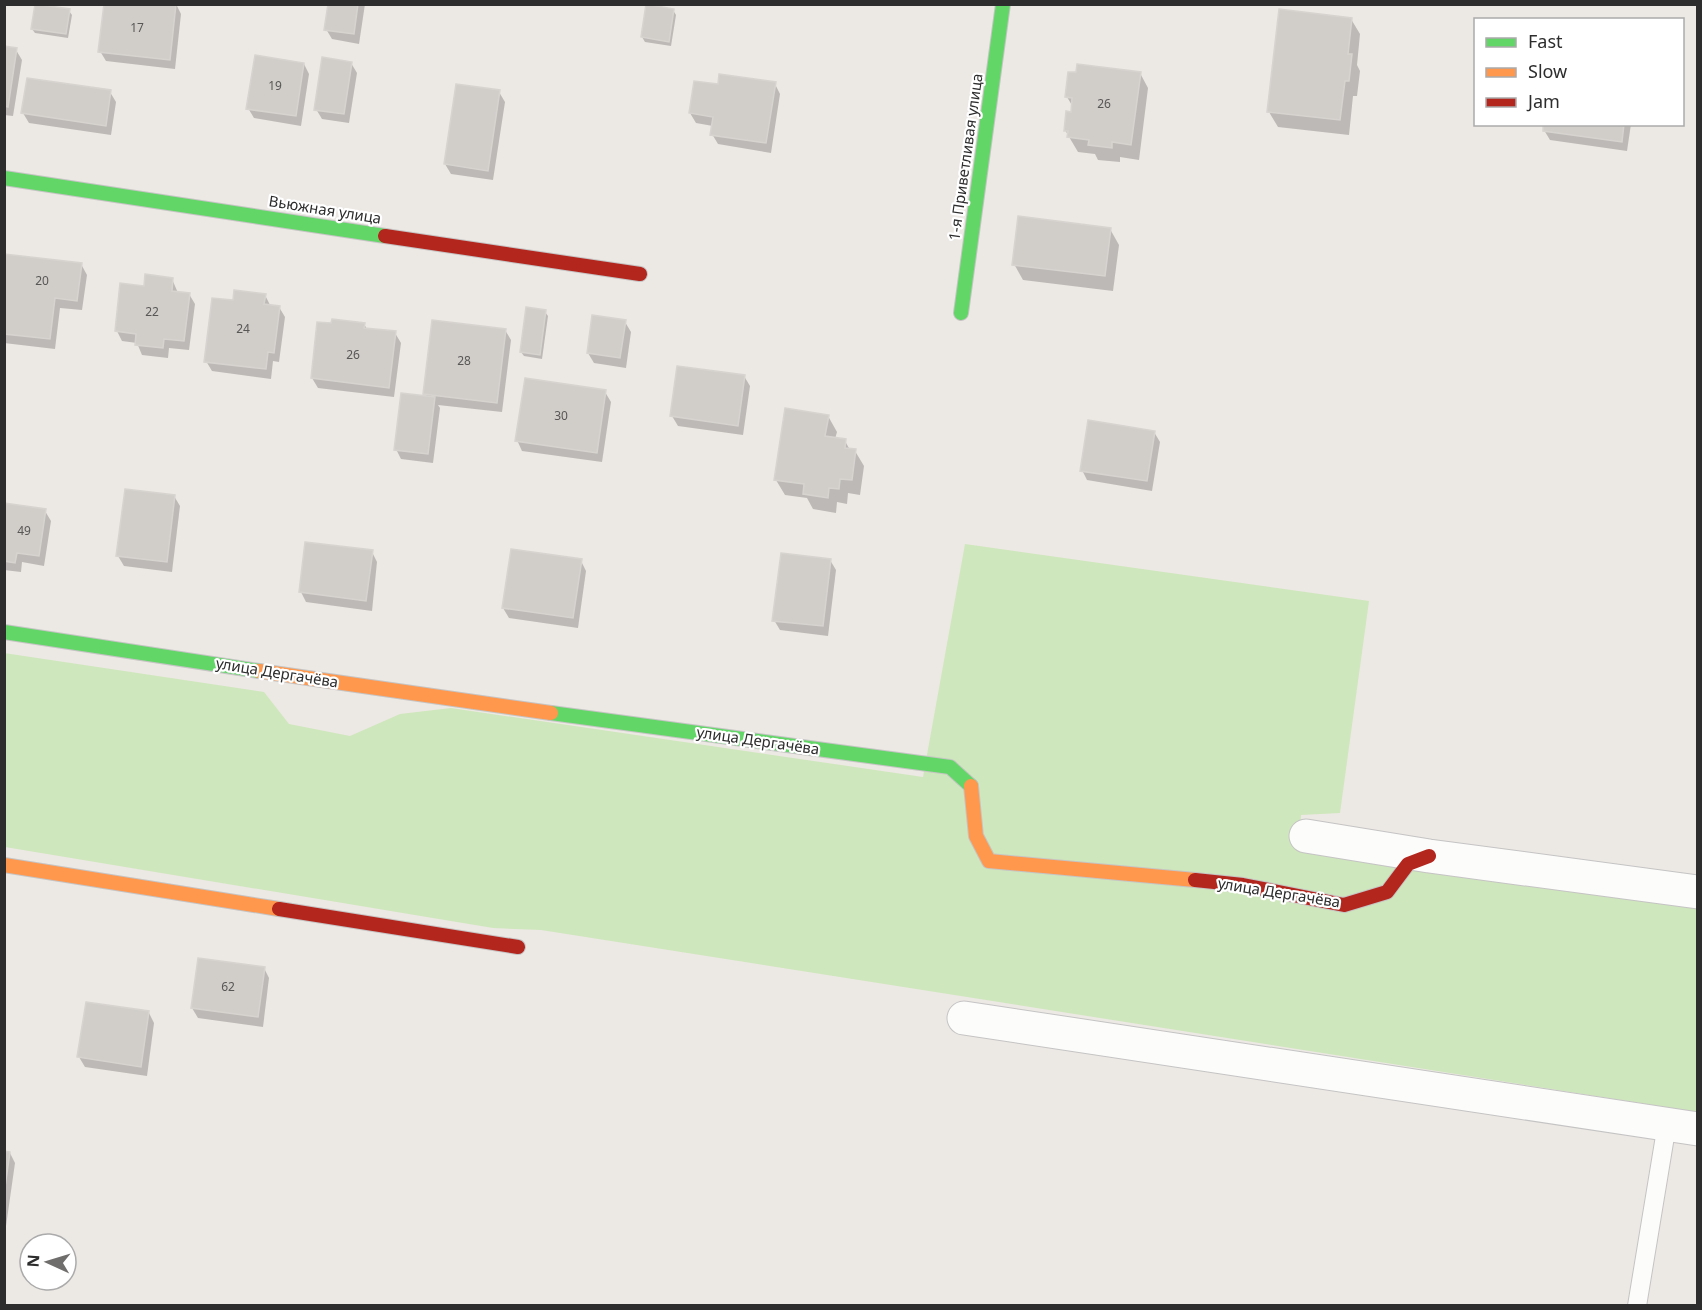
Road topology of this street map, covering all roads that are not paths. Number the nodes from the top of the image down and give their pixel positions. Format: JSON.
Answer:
{"nodes":[{"id":1,"x":1003,"y":4,"type":"edge"},
{"id":2,"x":4,"y":178,"type":"edge"},
{"id":3,"x":640,"y":274,"type":"dead end"},
{"id":4,"x":961,"y":313,"type":"dead end"},
{"id":5,"x":4,"y":632,"type":"edge"},
{"id":6,"x":1306,"y":836,"type":"dead end"},
{"id":7,"x":1428,"y":856,"type":"junction"},
{"id":8,"x":4,"y":865,"type":"edge"},
{"id":9,"x":1698,"y":892,"type":"edge"},
{"id":10,"x":518,"y":947,"type":"dead end"},
{"id":11,"x":964,"y":1018,"type":"dead end"},
{"id":12,"x":1682,"y":1127,"type":"edge"},
{"id":13,"x":1637,"y":1305,"type":"edge"}],
"edges":[{"from":1,"to":4,"type":"street","name":"1-я Приветливая улица"},
{"from":2,"to":3,"type":"street","name":"Вьюжная улица"},
{"from":5,"to":7,"type":"street","name":"улица Дергачёва"},
{"from":6,"to":7,"type":"street"},
{"from":7,"to":9,"type":"street"},
{"from":8,"to":10,"type":"street"},
{"from":11,"to":12,"type":"street"},
{"from":12,"to":13,"type":"lane"}]}
